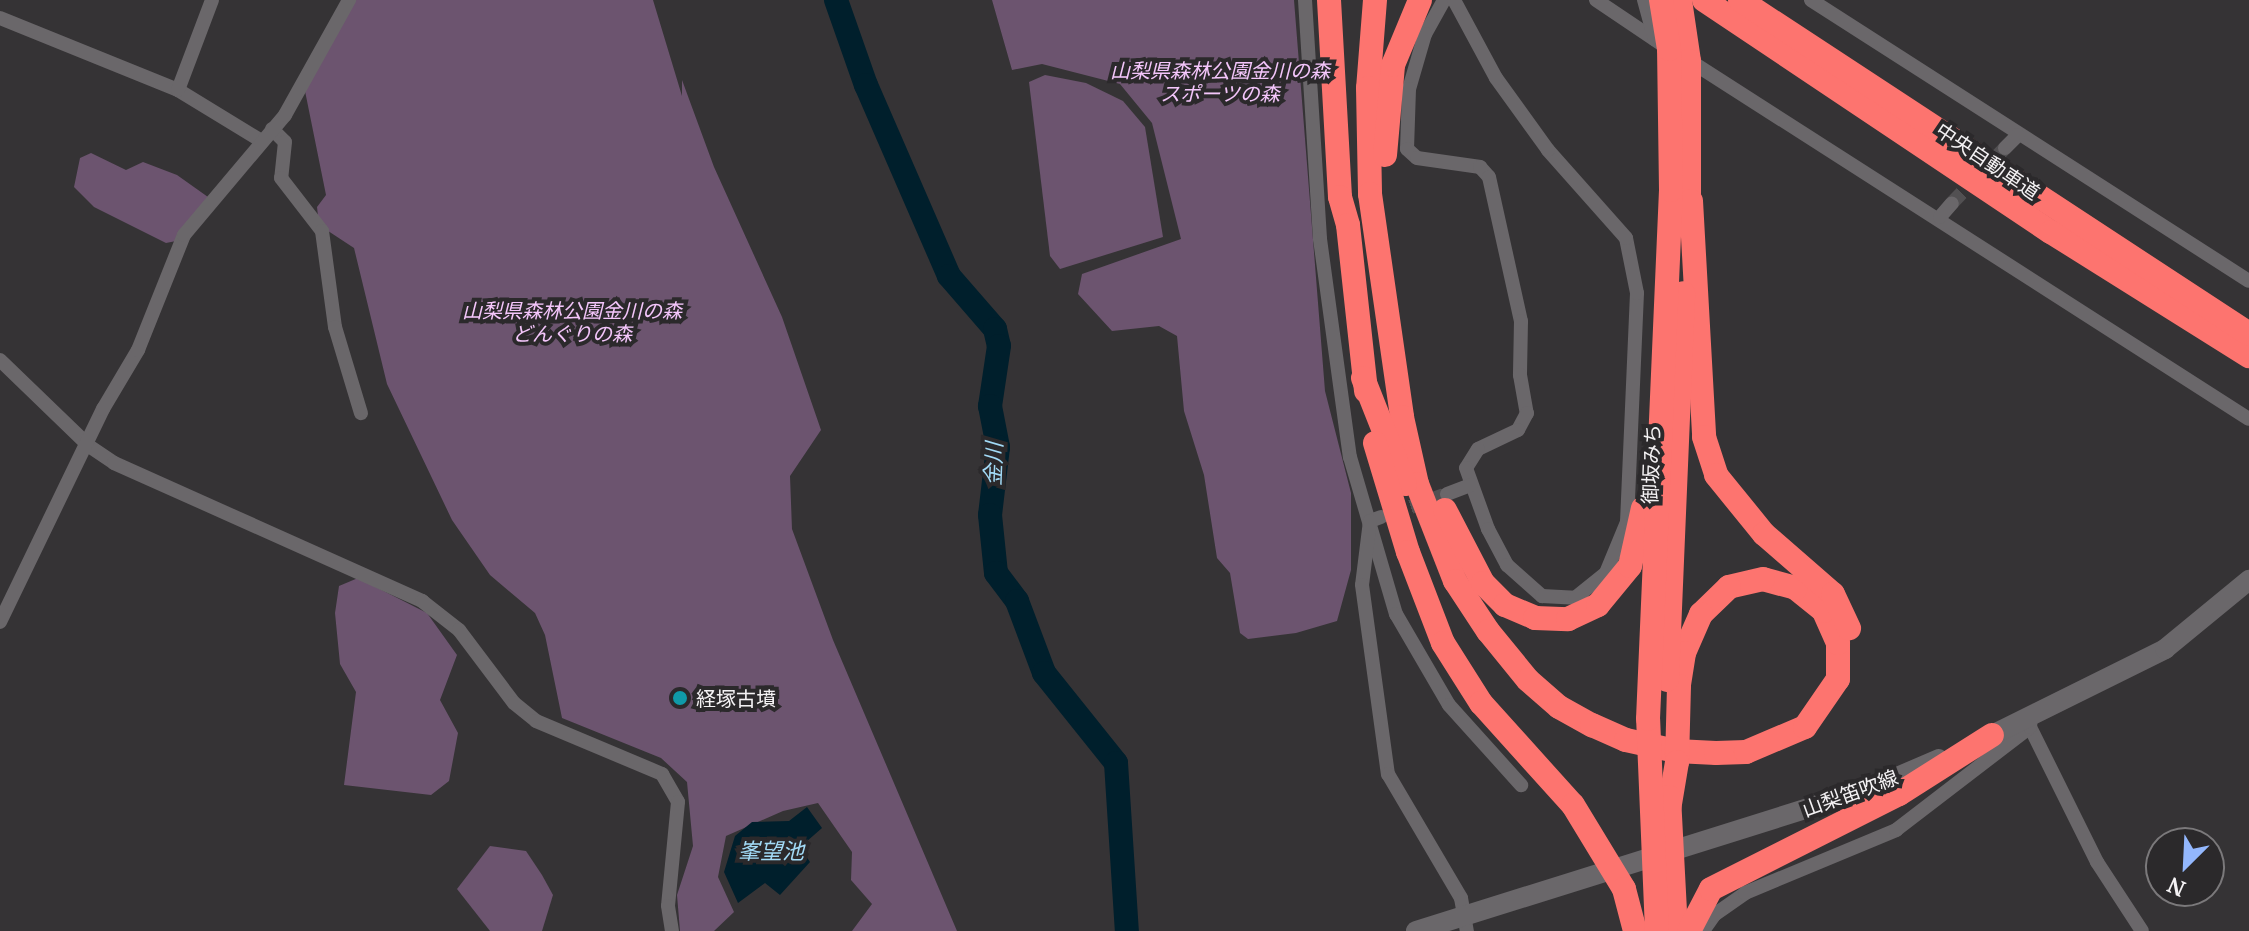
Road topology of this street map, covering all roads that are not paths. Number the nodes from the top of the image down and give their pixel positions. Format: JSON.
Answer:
{"nodes":[{"id":1,"x":212,"y":0,"type":"edge"},
{"id":2,"x":349,"y":0,"type":"edge"},
{"id":3,"x":1305,"y":0,"type":"edge"},
{"id":4,"x":1329,"y":0,"type":"edge"},
{"id":5,"x":1361,"y":0,"type":"edge"},
{"id":6,"x":1375,"y":0,"type":"edge"},
{"id":7,"x":1420,"y":0,"type":"edge"},
{"id":8,"x":1444,"y":0,"type":"edge"},
{"id":9,"x":1454,"y":0,"type":"edge"},
{"id":10,"x":1596,"y":0,"type":"edge"},
{"id":11,"x":1644,"y":0,"type":"edge"},
{"id":12,"x":1661,"y":0,"type":"edge"},
{"id":13,"x":1671,"y":0,"type":"edge"},
{"id":14,"x":1680,"y":0,"type":"edge"},
{"id":15,"x":1740,"y":0,"type":"edge"},
{"id":16,"x":1811,"y":0,"type":"edge"},
{"id":17,"x":1703,"y":9,"type":"edge"},
{"id":18,"x":0,"y":18,"type":"edge"},
{"id":19,"x":1671,"y":50,"type":"junction"},
{"id":20,"x":178,"y":90,"type":"junction"},
{"id":21,"x":272,"y":129,"type":"junction"},
{"id":22,"x":2018,"y":135,"type":"junction"},
{"id":23,"x":260,"y":140,"type":"junction"},
{"id":24,"x":2005,"y":148,"type":"tunnel mouth"},
{"id":25,"x":1681,"y":196,"type":"junction"},
{"id":26,"x":1952,"y":203,"type":"tunnel mouth"},
{"id":27,"x":1940,"y":217,"type":"junction"},
{"id":28,"x":1348,"y":225,"type":"junction"},
{"id":29,"x":1378,"y":229,"type":"junction"},
{"id":30,"x":2249,"y":281,"type":"edge"},
{"id":31,"x":2249,"y":334,"type":"edge"},
{"id":32,"x":2249,"y":356,"type":"edge"},
{"id":33,"x":0,"y":360,"type":"edge"},
{"id":34,"x":1363,"y":378,"type":"junction"},
{"id":35,"x":361,"y":413,"type":"dead end"},
{"id":36,"x":1402,"y":417,"type":"junction"},
{"id":37,"x":2249,"y":419,"type":"edge"},
{"id":38,"x":89,"y":446,"type":"junction"},
{"id":39,"x":1471,"y":485,"type":"junction"},
{"id":40,"x":1447,"y":494,"type":"tunnel mouth"},
{"id":41,"x":1376,"y":519,"type":"junction"},
{"id":42,"x":1634,"y":519,"type":"junction"},
{"id":43,"x":2249,"y":580,"type":"edge"},
{"id":44,"x":0,"y":622,"type":"edge"},
{"id":45,"x":2031,"y":722,"type":"junction"},
{"id":46,"x":1992,"y":735,"type":"junction"},
{"id":47,"x":1623,"y":747,"type":"junction"},
{"id":48,"x":1718,"y":761,"type":"junction"},
{"id":49,"x":1521,"y":785,"type":"dead end"},
{"id":50,"x":1669,"y":810,"type":"junction"},
{"id":51,"x":1466,"y":924,"type":"edge"},
{"id":52,"x":1420,"y":930,"type":"edge"},
{"id":53,"x":672,"y":931,"type":"edge"},
{"id":54,"x":1635,"y":931,"type":"edge"},
{"id":55,"x":1657,"y":931,"type":"edge"},
{"id":56,"x":1676,"y":931,"type":"edge"},
{"id":57,"x":1689,"y":931,"type":"edge"},
{"id":58,"x":1703,"y":931,"type":"edge"},
{"id":59,"x":2142,"y":931,"type":"edge"}],
"edges":[{"from":1,"to":20,"type":"street"},
{"from":2,"to":21,"type":"street"},
{"from":3,"to":41,"type":"street"},
{"from":4,"to":28,"type":"highway"},
{"from":5,"to":28,"type":"highway"},
{"from":6,"to":29,"type":"highway"},
{"from":7,"to":29,"type":"highway"},
{"from":8,"to":39,"type":"street"},
{"from":9,"to":42,"type":"street"},
{"from":10,"to":19,"type":"street"},
{"from":11,"to":19,"type":"street"},
{"from":12,"to":19,"type":"highway","name":"御坂みち"},
{"from":13,"to":17,"type":"highway","name":"中央自動車道"},
{"from":14,"to":19,"type":"highway","name":"御坂みち"},
{"from":15,"to":31,"type":"highway","name":"中央自動車道"},
{"from":16,"to":22,"type":"street"},
{"from":17,"to":32,"type":"highway","name":"中央自動車道"},
{"from":18,"to":20,"type":"street"},
{"from":19,"to":25,"type":"highway","name":"御坂みち"},
{"from":19,"to":27,"type":"street"},
{"from":20,"to":23,"type":"street"},
{"from":21,"to":23,"type":"street"},
{"from":21,"to":35,"type":"street"},
{"from":22,"to":24,"type":"street"},
{"from":22,"to":30,"type":"street"},
{"from":23,"to":38,"type":"street"},
{"from":25,"to":42,"type":"highway"},
{"from":25,"to":48,"type":"highway"},
{"from":25,"to":50,"type":"highway","name":"御坂みち"},
{"from":25,"to":55,"type":"highway","name":"御坂みち"},
{"from":26,"to":27,"type":"street"},
{"from":27,"to":37,"type":"street"},
{"from":28,"to":34,"type":"highway"},
{"from":29,"to":36,"type":"highway"},
{"from":33,"to":38,"type":"street"},
{"from":34,"to":47,"type":"highway"},
{"from":34,"to":54,"type":"highway"},
{"from":36,"to":42,"type":"highway"},
{"from":36,"to":47,"type":"highway"},
{"from":38,"to":44,"type":"street"},
{"from":38,"to":53,"type":"street"},
{"from":39,"to":40,"type":"street"},
{"from":39,"to":42,"type":"street"},
{"from":41,"to":49,"type":"street"},
{"from":41,"to":51,"type":"street"},
{"from":43,"to":45,"type":"main road","name":"山梨笛吹線"},
{"from":45,"to":46,"type":"main road","name":"山梨笛吹線"},
{"from":45,"to":58,"type":"street"},
{"from":45,"to":59,"type":"street"},
{"from":46,"to":51,"type":"main road","name":"山梨笛吹線"},
{"from":46,"to":57,"type":"highway"},
{"from":47,"to":48,"type":"highway"},
{"from":48,"to":50,"type":"highway"},
{"from":50,"to":56,"type":"highway","name":"御坂みち"},
{"from":51,"to":52,"type":"main road","name":"山梨笛吹線"}]}
